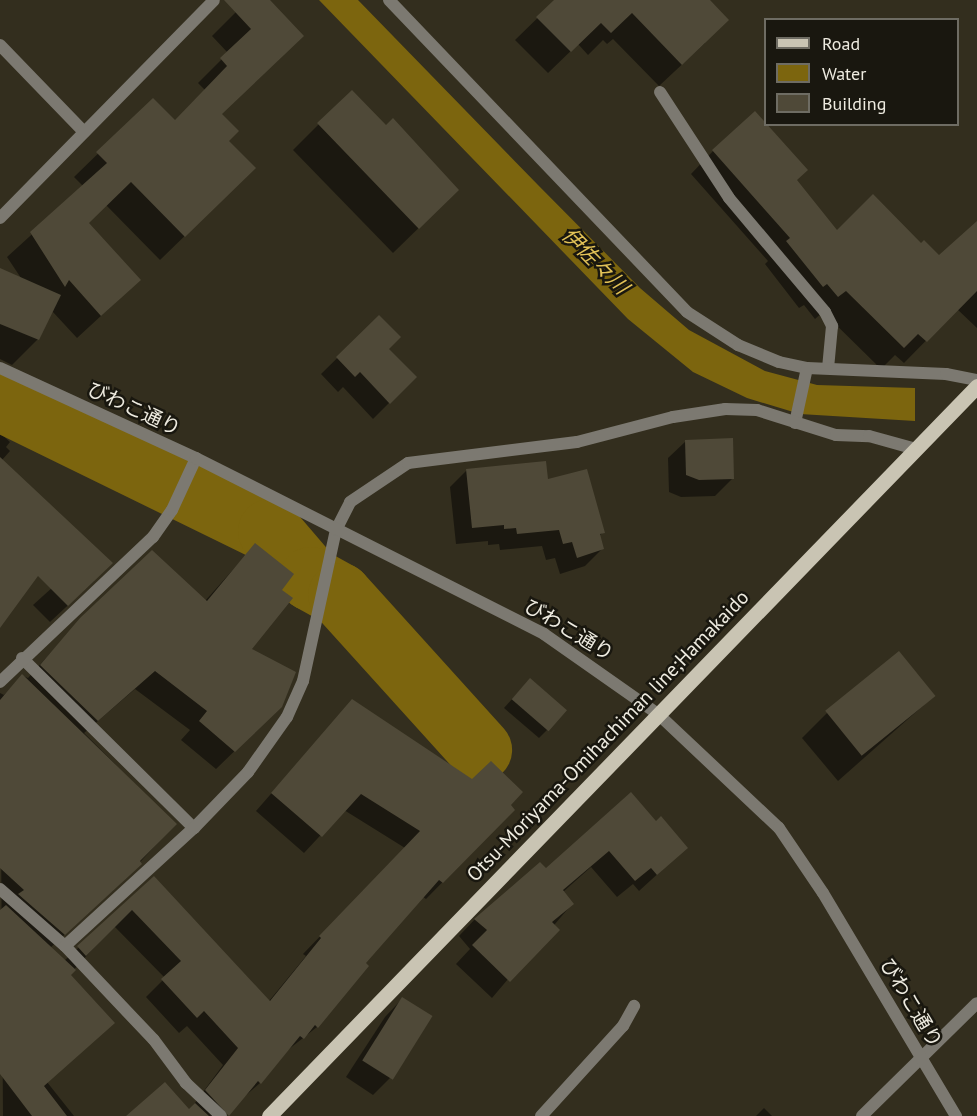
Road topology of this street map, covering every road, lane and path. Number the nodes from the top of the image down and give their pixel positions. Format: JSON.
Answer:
{"nodes":[{"id":1,"x":214,"y":0,"type":"edge"},
{"id":2,"x":389,"y":0,"type":"edge"},
{"id":3,"x":0,"y":45,"type":"edge"},
{"id":4,"x":660,"y":92,"type":"dead end"},
{"id":5,"x":84,"y":132,"type":"junction"},
{"id":6,"x":0,"y":218,"type":"edge"},
{"id":7,"x":0,"y":368,"type":"edge"},
{"id":8,"x":828,"y":368,"type":"junction"},
{"id":9,"x":806,"y":371,"type":"junction"},
{"id":10,"x":977,"y":380,"type":"edge"},
{"id":11,"x":977,"y":386,"type":"edge"},
{"id":12,"x":796,"y":420,"type":"junction"},
{"id":13,"x":916,"y":449,"type":"junction"},
{"id":14,"x":196,"y":458,"type":"junction"},
{"id":15,"x":336,"y":530,"type":"junction"},
{"id":16,"x":22,"y":658,"type":"junction"},
{"id":17,"x":0,"y":682,"type":"edge"},
{"id":18,"x":658,"y":714,"type":"junction"},
{"id":19,"x":194,"y":828,"type":"junction"},
{"id":20,"x":0,"y":889,"type":"edge"},
{"id":21,"x":65,"y":946,"type":"junction"},
{"id":22,"x":977,"y":1003,"type":"edge"},
{"id":23,"x":634,"y":1006,"type":"dead end"},
{"id":24,"x":921,"y":1058,"type":"junction"},
{"id":25,"x":221,"y":1116,"type":"edge"},
{"id":26,"x":269,"y":1116,"type":"edge"},
{"id":27,"x":541,"y":1116,"type":"edge"},
{"id":28,"x":862,"y":1116,"type":"edge"},
{"id":29,"x":956,"y":1116,"type":"edge"}],
"edges":[{"from":1,"to":5,"type":"street"},
{"from":2,"to":9,"type":"street"},
{"from":3,"to":5,"type":"street"},
{"from":4,"to":8,"type":"street"},
{"from":5,"to":6,"type":"street"},
{"from":7,"to":14,"type":"street","name":"びわこ通り"},
{"from":8,"to":9,"type":"street"},
{"from":8,"to":10,"type":"street"},
{"from":9,"to":12,"type":"street"},
{"from":11,"to":13,"type":"main road","name":"Otsu-Moriyama-Omihachiman line;Hamakaido"},
{"from":12,"to":13,"type":"street"},
{"from":12,"to":15,"type":"street"},
{"from":13,"to":18,"type":"main road","name":"Otsu-Moriyama-Omihachiman line;Hamakaido"},
{"from":14,"to":15,"type":"street","name":"びわこ通り"},
{"from":14,"to":16,"type":"street"},
{"from":15,"to":18,"type":"street","name":"びわこ通り"},
{"from":15,"to":19,"type":"street"},
{"from":16,"to":17,"type":"street"},
{"from":16,"to":19,"type":"street"},
{"from":18,"to":24,"type":"street","name":"びわこ通り"},
{"from":18,"to":26,"type":"main road","name":"Otsu-Moriyama-Omihachiman line;Hamakaido"},
{"from":19,"to":21,"type":"street"},
{"from":20,"to":21,"type":"street"},
{"from":21,"to":25,"type":"street"},
{"from":22,"to":24,"type":"street"},
{"from":23,"to":27,"type":"street"},
{"from":24,"to":28,"type":"street"},
{"from":24,"to":29,"type":"street","name":"びわこ通り"}]}
